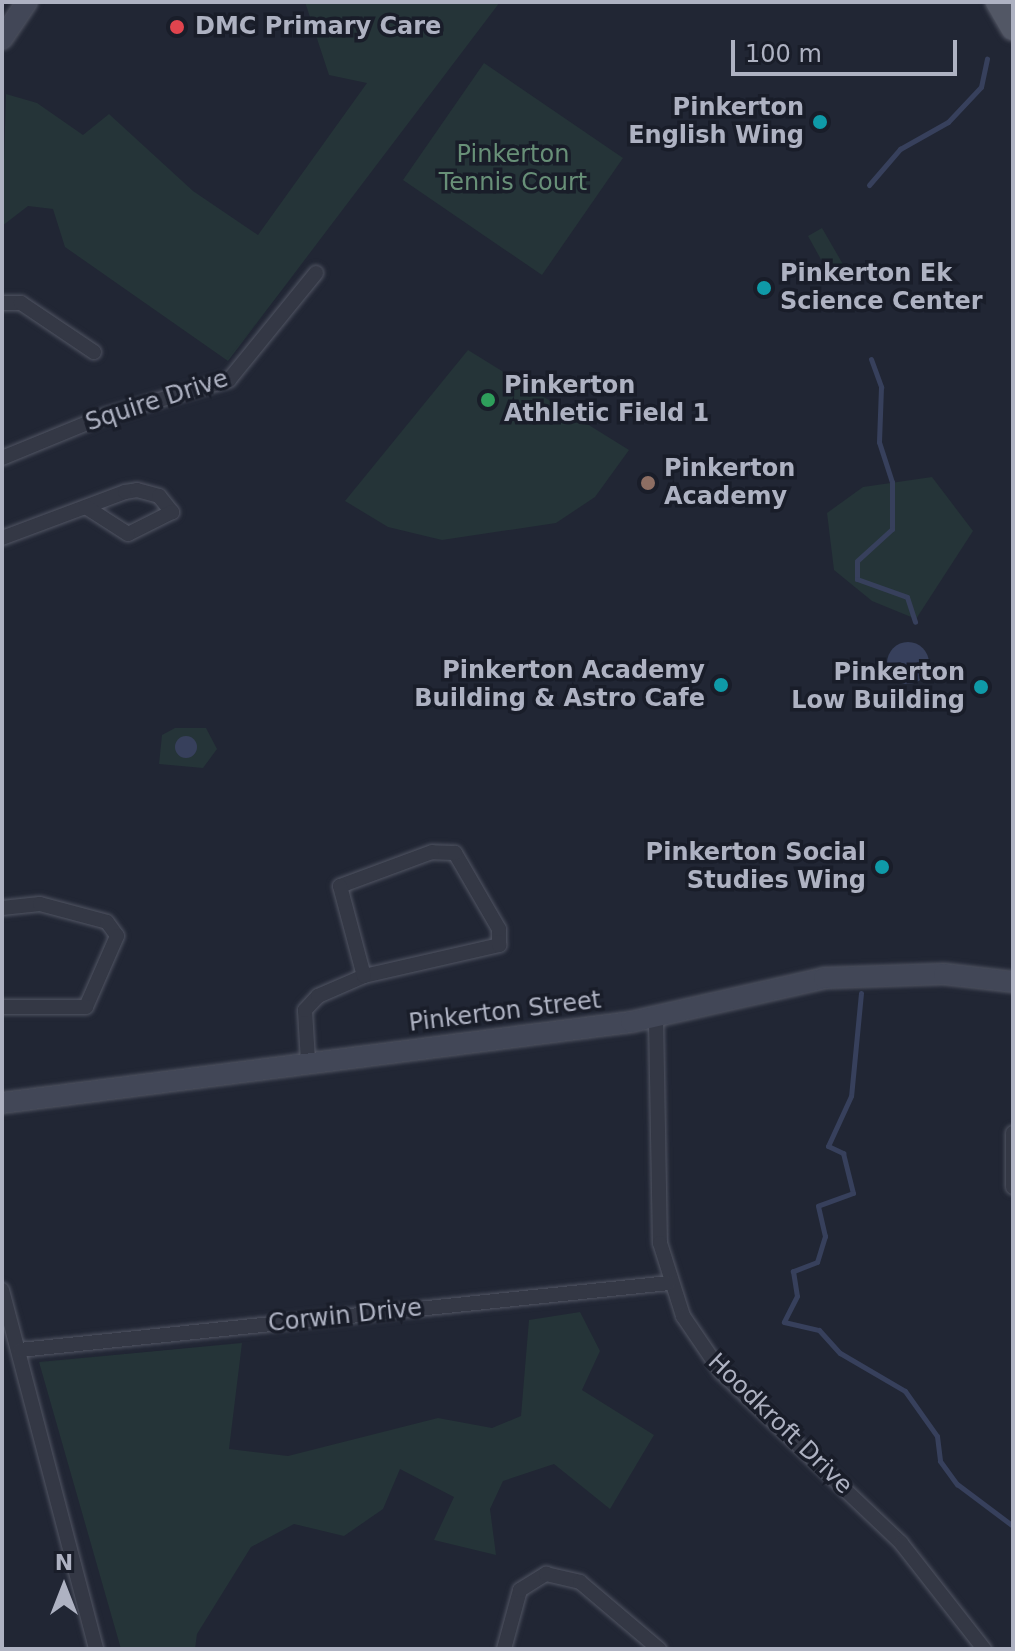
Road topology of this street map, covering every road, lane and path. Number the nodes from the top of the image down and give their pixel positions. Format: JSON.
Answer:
{"nodes":[{"id":1,"x":27,"y":2,"type":"edge"},
{"id":2,"x":998,"y":2,"type":"edge"},
{"id":3,"x":1013,"y":28,"type":"edge"},
{"id":4,"x":2,"y":39,"type":"edge"},
{"id":5,"x":316,"y":273,"type":"dead end"},
{"id":6,"x":2,"y":303,"type":"edge"},
{"id":7,"x":94,"y":352,"type":"dead end"},
{"id":8,"x":2,"y":458,"type":"edge"},
{"id":9,"x":86,"y":507,"type":"junction"},
{"id":10,"x":2,"y":538,"type":"edge"},
{"id":11,"x":2,"y":908,"type":"edge"},
{"id":12,"x":364,"y":976,"type":"junction"},
{"id":13,"x":1013,"y":982,"type":"edge"},
{"id":14,"x":2,"y":1007,"type":"edge"},
{"id":15,"x":656,"y":1018,"type":"junction"},
{"id":16,"x":308,"y":1061,"type":"junction"},
{"id":17,"x":2,"y":1103,"type":"edge"},
{"id":18,"x":1013,"y":1133,"type":"edge"},
{"id":19,"x":1013,"y":1187,"type":"edge"},
{"id":20,"x":669,"y":1283,"type":"junction"},
{"id":21,"x":2,"y":1290,"type":"edge"},
{"id":22,"x":20,"y":1350,"type":"junction"},
{"id":23,"x":96,"y":1649,"type":"edge"},
{"id":24,"x":504,"y":1649,"type":"edge"},
{"id":25,"x":659,"y":1649,"type":"edge"},
{"id":26,"x":984,"y":1649,"type":"edge"}],
"edges":[{"from":1,"to":4,"type":"street"},
{"from":2,"to":3,"type":"main road"},
{"from":5,"to":8,"type":"street","name":"Squire Drive"},
{"from":6,"to":7,"type":"street"},
{"from":9,"to":9,"type":"street"},
{"from":9,"to":10,"type":"street"},
{"from":11,"to":14,"type":"street"},
{"from":12,"to":12,"type":"street"},
{"from":12,"to":16,"type":"street"},
{"from":13,"to":15,"type":"street","name":"Pinkerton Street"},
{"from":15,"to":16,"type":"street","name":"Pinkerton Street"},
{"from":15,"to":20,"type":"street","name":"Hoodkroft Drive"},
{"from":16,"to":17,"type":"street","name":"Pinkerton Street"},
{"from":18,"to":19,"type":"street"},
{"from":20,"to":22,"type":"street","name":"Corwin Drive"},
{"from":20,"to":26,"type":"street","name":"Hoodkroft Drive"},
{"from":21,"to":22,"type":"street"},
{"from":22,"to":23,"type":"street"},
{"from":24,"to":25,"type":"street"}]}
